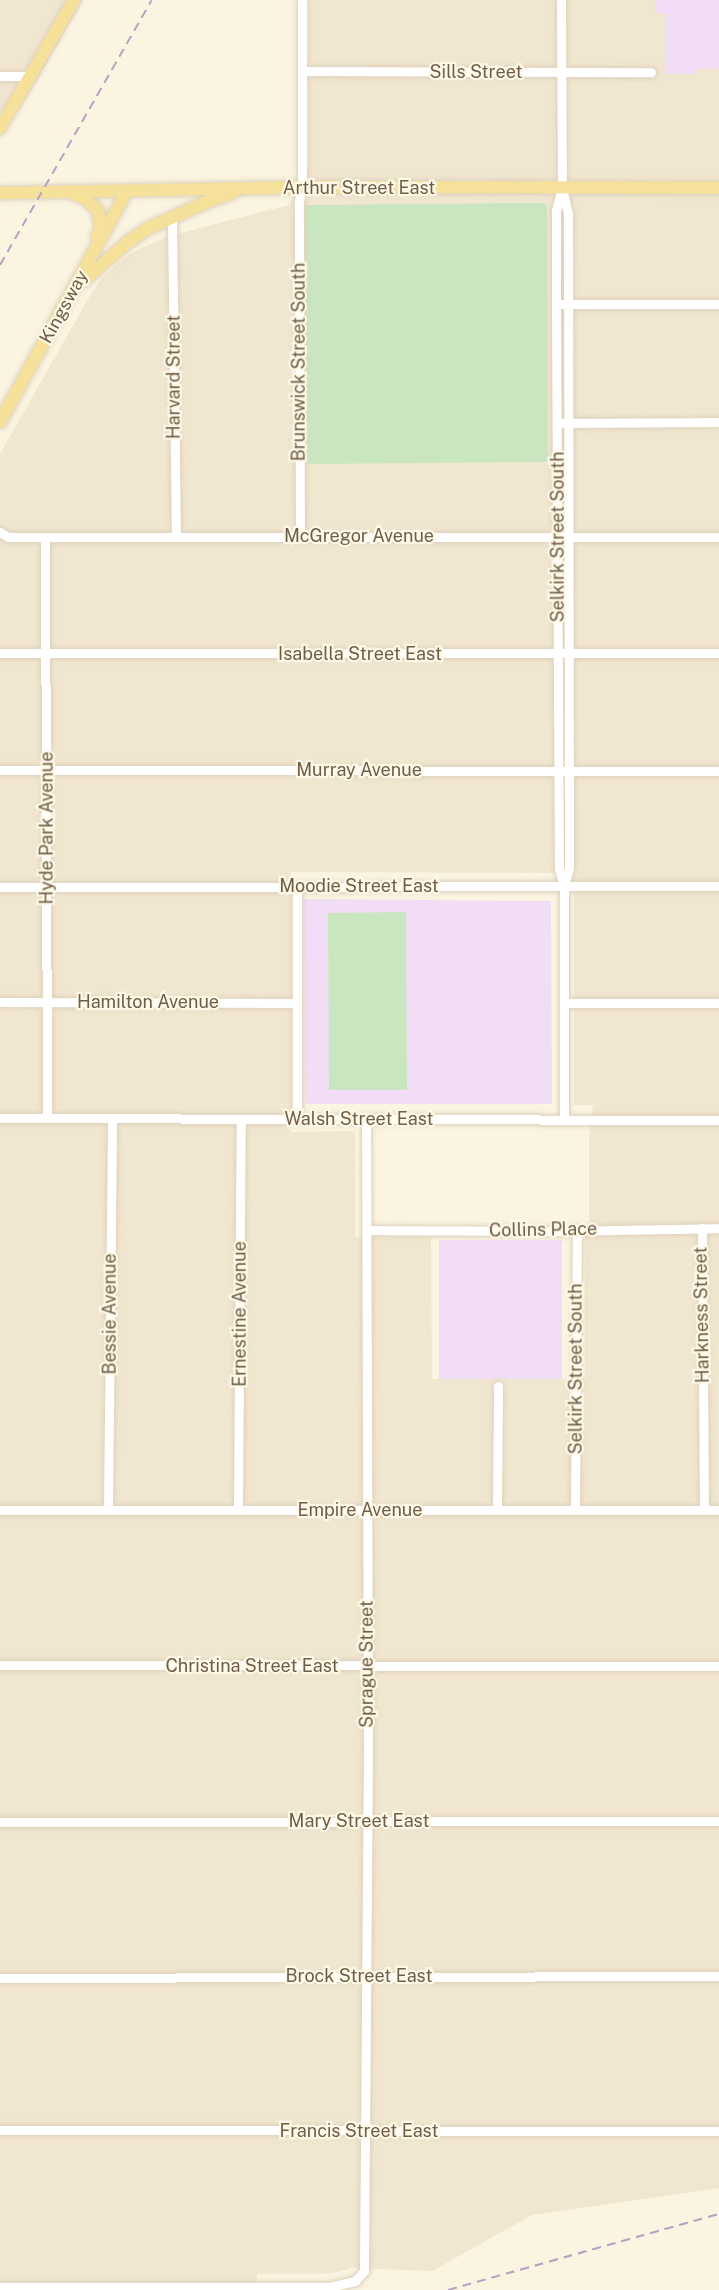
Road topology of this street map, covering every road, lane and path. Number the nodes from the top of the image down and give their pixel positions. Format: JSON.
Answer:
{"nodes":[{"id":1,"x":74,"y":0,"type":"edge"},
{"id":2,"x":302,"y":0,"type":"edge"},
{"id":3,"x":561,"y":0,"type":"edge"},
{"id":4,"x":302,"y":71,"type":"junction"},
{"id":5,"x":561,"y":72,"type":"junction"},
{"id":6,"x":651,"y":72,"type":"dead end"},
{"id":7,"x":0,"y":76,"type":"edge"},
{"id":8,"x":30,"y":76,"type":"junction"},
{"id":9,"x":0,"y":128,"type":"edge"},
{"id":10,"x":302,"y":187,"type":"junction"},
{"id":11,"x":246,"y":188,"type":"junction"},
{"id":12,"x":562,"y":188,"type":"junction"},
{"id":13,"x":719,"y":188,"type":"edge"},
{"id":14,"x":127,"y":192,"type":"junction"},
{"id":15,"x":0,"y":193,"type":"edge"},
{"id":16,"x":70,"y":193,"type":"junction"},
{"id":17,"x":172,"y":216,"type":"junction"},
{"id":18,"x":76,"y":288,"type":"junction"},
{"id":19,"x":556,"y":304,"type":"junction"},
{"id":20,"x":567,"y":304,"type":"junction"},
{"id":21,"x":719,"y":304,"type":"edge"},
{"id":22,"x":0,"y":422,"type":"edge"},
{"id":23,"x":719,"y":422,"type":"edge"},
{"id":24,"x":557,"y":423,"type":"junction"},
{"id":25,"x":568,"y":423,"type":"junction"},
{"id":26,"x":0,"y":532,"type":"edge"},
{"id":27,"x":300,"y":536,"type":"junction"},
{"id":28,"x":45,"y":537,"type":"junction"},
{"id":29,"x":176,"y":537,"type":"junction"},
{"id":30,"x":558,"y":537,"type":"junction"},
{"id":31,"x":568,"y":537,"type":"junction"},
{"id":32,"x":719,"y":537,"type":"edge"},
{"id":33,"x":0,"y":653,"type":"edge"},
{"id":34,"x":47,"y":653,"type":"junction"},
{"id":35,"x":719,"y":653,"type":"edge"},
{"id":36,"x":563,"y":654,"type":"junction"},
{"id":37,"x":47,"y":769,"type":"junction"},
{"id":38,"x":0,"y":770,"type":"edge"},
{"id":39,"x":563,"y":771,"type":"junction"},
{"id":40,"x":719,"y":771,"type":"edge"},
{"id":41,"x":297,"y":886,"type":"junction"},
{"id":42,"x":564,"y":886,"type":"junction"},
{"id":43,"x":719,"y":886,"type":"edge"},
{"id":44,"x":0,"y":887,"type":"edge"},
{"id":45,"x":47,"y":887,"type":"junction"},
{"id":46,"x":0,"y":1002,"type":"edge"},
{"id":47,"x":48,"y":1002,"type":"junction"},
{"id":48,"x":297,"y":1002,"type":"junction"},
{"id":49,"x":565,"y":1003,"type":"junction"},
{"id":50,"x":719,"y":1003,"type":"edge"},
{"id":51,"x":0,"y":1118,"type":"edge"},
{"id":52,"x":48,"y":1118,"type":"junction"},
{"id":53,"x":112,"y":1118,"type":"junction"},
{"id":54,"x":241,"y":1119,"type":"junction"},
{"id":55,"x":297,"y":1119,"type":"junction"},
{"id":56,"x":366,"y":1119,"type":"junction"},
{"id":57,"x":564,"y":1120,"type":"junction"},
{"id":58,"x":719,"y":1120,"type":"edge"},
{"id":59,"x":702,"y":1228,"type":"junction"},
{"id":60,"x":719,"y":1228,"type":"edge"},
{"id":61,"x":577,"y":1229,"type":"junction"},
{"id":62,"x":368,"y":1230,"type":"junction"},
{"id":63,"x":498,"y":1386,"type":"dead end"},
{"id":64,"x":108,"y":1509,"type":"junction"},
{"id":65,"x":238,"y":1509,"type":"junction"},
{"id":66,"x":497,"y":1509,"type":"junction"},
{"id":67,"x":574,"y":1509,"type":"junction"},
{"id":68,"x":0,"y":1510,"type":"edge"},
{"id":69,"x":366,"y":1510,"type":"junction"},
{"id":70,"x":704,"y":1510,"type":"junction"},
{"id":71,"x":719,"y":1510,"type":"edge"},
{"id":72,"x":0,"y":1665,"type":"edge"},
{"id":73,"x":368,"y":1666,"type":"junction"},
{"id":74,"x":719,"y":1666,"type":"edge"},
{"id":75,"x":367,"y":1821,"type":"junction"},
{"id":76,"x":719,"y":1821,"type":"edge"},
{"id":77,"x":0,"y":1822,"type":"edge"},
{"id":78,"x":367,"y":1976,"type":"junction"},
{"id":79,"x":719,"y":1976,"type":"edge"},
{"id":80,"x":0,"y":1978,"type":"edge"},
{"id":81,"x":0,"y":2130,"type":"edge"},
{"id":82,"x":366,"y":2131,"type":"junction"},
{"id":83,"x":719,"y":2131,"type":"edge"},
{"id":84,"x":0,"y":2287,"type":"edge"}],
"edges":[{"from":1,"to":8,"type":"main road"},
{"from":2,"to":4,"type":"street","name":"Brunswick Street South"},
{"from":3,"to":5,"type":"street","name":"Selkirk Street South"},
{"from":4,"to":5,"type":"street","name":"Sills Street"},
{"from":4,"to":10,"type":"street","name":"Brunswick Street South"},
{"from":5,"to":6,"type":"street","name":"Sills Street"},
{"from":5,"to":12,"type":"street","name":"Selkirk Street South"},
{"from":7,"to":8,"type":"street"},
{"from":8,"to":9,"type":"main road"},
{"from":10,"to":11,"type":"main road","name":"Arthur Street East"},
{"from":10,"to":12,"type":"main road","name":"Arthur Street East"},
{"from":10,"to":27,"type":"street","name":"Brunswick Street South"},
{"from":11,"to":14,"type":"main road","name":"Arthur Street East"},
{"from":11,"to":17,"type":"main road"},
{"from":12,"to":13,"type":"main road","name":"Arthur Street East"},
{"from":12,"to":19,"type":"street","name":"Selkirk Street South"},
{"from":12,"to":20,"type":"street","name":"Selkirk Street South"},
{"from":14,"to":16,"type":"main road","name":"Arthur Street East"},
{"from":14,"to":18,"type":"main road","name":"Kingsway"},
{"from":15,"to":16,"type":"main road","name":"Arthur Street East"},
{"from":16,"to":18,"type":"main road"},
{"from":17,"to":18,"type":"main road"},
{"from":17,"to":29,"type":"street","name":"Harvard Street"},
{"from":18,"to":22,"type":"main road","name":"Kingsway"},
{"from":19,"to":20,"type":"street"},
{"from":19,"to":24,"type":"street","name":"Selkirk Street South"},
{"from":20,"to":21,"type":"street"},
{"from":20,"to":25,"type":"street","name":"Selkirk Street South"},
{"from":23,"to":25,"type":"street"},
{"from":24,"to":25,"type":"street"},
{"from":24,"to":30,"type":"street","name":"Selkirk Street South"},
{"from":25,"to":31,"type":"street","name":"Selkirk Street South"},
{"from":26,"to":28,"type":"street","name":"McGregor Avenue"},
{"from":27,"to":29,"type":"street","name":"McGregor Avenue"},
{"from":27,"to":30,"type":"street","name":"McGregor Avenue"},
{"from":28,"to":29,"type":"street","name":"McGregor Avenue"},
{"from":28,"to":34,"type":"street","name":"Hyde Park Avenue"},
{"from":30,"to":31,"type":"street","name":"McGregor Avenue"},
{"from":30,"to":36,"type":"street","name":"Selkirk Street South"},
{"from":31,"to":32,"type":"street","name":"McGregor Avenue"},
{"from":31,"to":36,"type":"street","name":"Selkirk Street South"},
{"from":33,"to":34,"type":"street","name":"Isabella Street East"},
{"from":34,"to":36,"type":"street","name":"Isabella Street East"},
{"from":34,"to":37,"type":"street","name":"Hyde Park Avenue"},
{"from":35,"to":36,"type":"street","name":"Isabella Street East"},
{"from":36,"to":39,"type":"street","name":"Selkirk Street South"},
{"from":37,"to":38,"type":"street","name":"Murray Avenue"},
{"from":37,"to":39,"type":"street","name":"Murray Avenue"},
{"from":37,"to":45,"type":"street","name":"Hyde Park Avenue"},
{"from":39,"to":40,"type":"street","name":"Murray Avenue"},
{"from":39,"to":42,"type":"street","name":"Selkirk Street South"},
{"from":41,"to":42,"type":"street","name":"Moodie Street East"},
{"from":41,"to":45,"type":"street","name":"Moodie Street East"},
{"from":41,"to":48,"type":"street"},
{"from":42,"to":43,"type":"street","name":"Moodie Street East"},
{"from":42,"to":49,"type":"street","name":"Selkirk Street South"},
{"from":44,"to":45,"type":"street","name":"Moodie Street East"},
{"from":45,"to":47,"type":"street","name":"Hyde Park Avenue"},
{"from":46,"to":47,"type":"street","name":"Hamilton Avenue"},
{"from":47,"to":48,"type":"street","name":"Hamilton Avenue"},
{"from":47,"to":52,"type":"street","name":"Hyde Park Avenue"},
{"from":48,"to":55,"type":"street"},
{"from":49,"to":50,"type":"street"},
{"from":49,"to":57,"type":"street","name":"Selkirk Street South"},
{"from":51,"to":52,"type":"street","name":"Walsh Street East"},
{"from":52,"to":53,"type":"street","name":"Walsh Street East"},
{"from":53,"to":54,"type":"street","name":"Walsh Street East"},
{"from":53,"to":64,"type":"street","name":"Bessie Avenue"},
{"from":54,"to":55,"type":"street","name":"Walsh Street East"},
{"from":54,"to":65,"type":"street","name":"Ernestine Avenue"},
{"from":55,"to":56,"type":"street","name":"Walsh Street East"},
{"from":56,"to":57,"type":"street","name":"Walsh Street East"},
{"from":56,"to":62,"type":"street","name":"Sprague Street"},
{"from":57,"to":58,"type":"street","name":"Walsh Street East"},
{"from":59,"to":60,"type":"street","name":"Collins Place"},
{"from":59,"to":61,"type":"street","name":"Collins Place"},
{"from":59,"to":70,"type":"street","name":"Harkness Street"},
{"from":61,"to":62,"type":"street","name":"Collins Place"},
{"from":61,"to":67,"type":"street","name":"Selkirk Street South"},
{"from":62,"to":69,"type":"street","name":"Sprague Street"},
{"from":63,"to":66,"type":"street"},
{"from":64,"to":65,"type":"street","name":"Empire Avenue"},
{"from":64,"to":68,"type":"street","name":"Empire Avenue"},
{"from":65,"to":69,"type":"street","name":"Empire Avenue"},
{"from":66,"to":67,"type":"street","name":"Empire Avenue"},
{"from":66,"to":69,"type":"street","name":"Empire Avenue"},
{"from":67,"to":70,"type":"street","name":"Empire Avenue"},
{"from":69,"to":73,"type":"street","name":"Sprague Street"},
{"from":70,"to":71,"type":"street","name":"Empire Avenue"},
{"from":72,"to":73,"type":"street","name":"Christina Street East"},
{"from":73,"to":74,"type":"street","name":"Christina Street East"},
{"from":73,"to":75,"type":"street","name":"Sprague Street"},
{"from":75,"to":76,"type":"street","name":"Mary Street East"},
{"from":75,"to":77,"type":"street","name":"Mary Street East"},
{"from":75,"to":78,"type":"street","name":"Sprague Street"},
{"from":78,"to":79,"type":"street","name":"Brock Street East"},
{"from":78,"to":80,"type":"street","name":"Brock Street East"},
{"from":78,"to":82,"type":"street","name":"Sprague Street"},
{"from":81,"to":82,"type":"street","name":"Francis Street East"},
{"from":82,"to":83,"type":"street","name":"Francis Street East"},
{"from":82,"to":84,"type":"street","name":"Sprague Street"}]}
